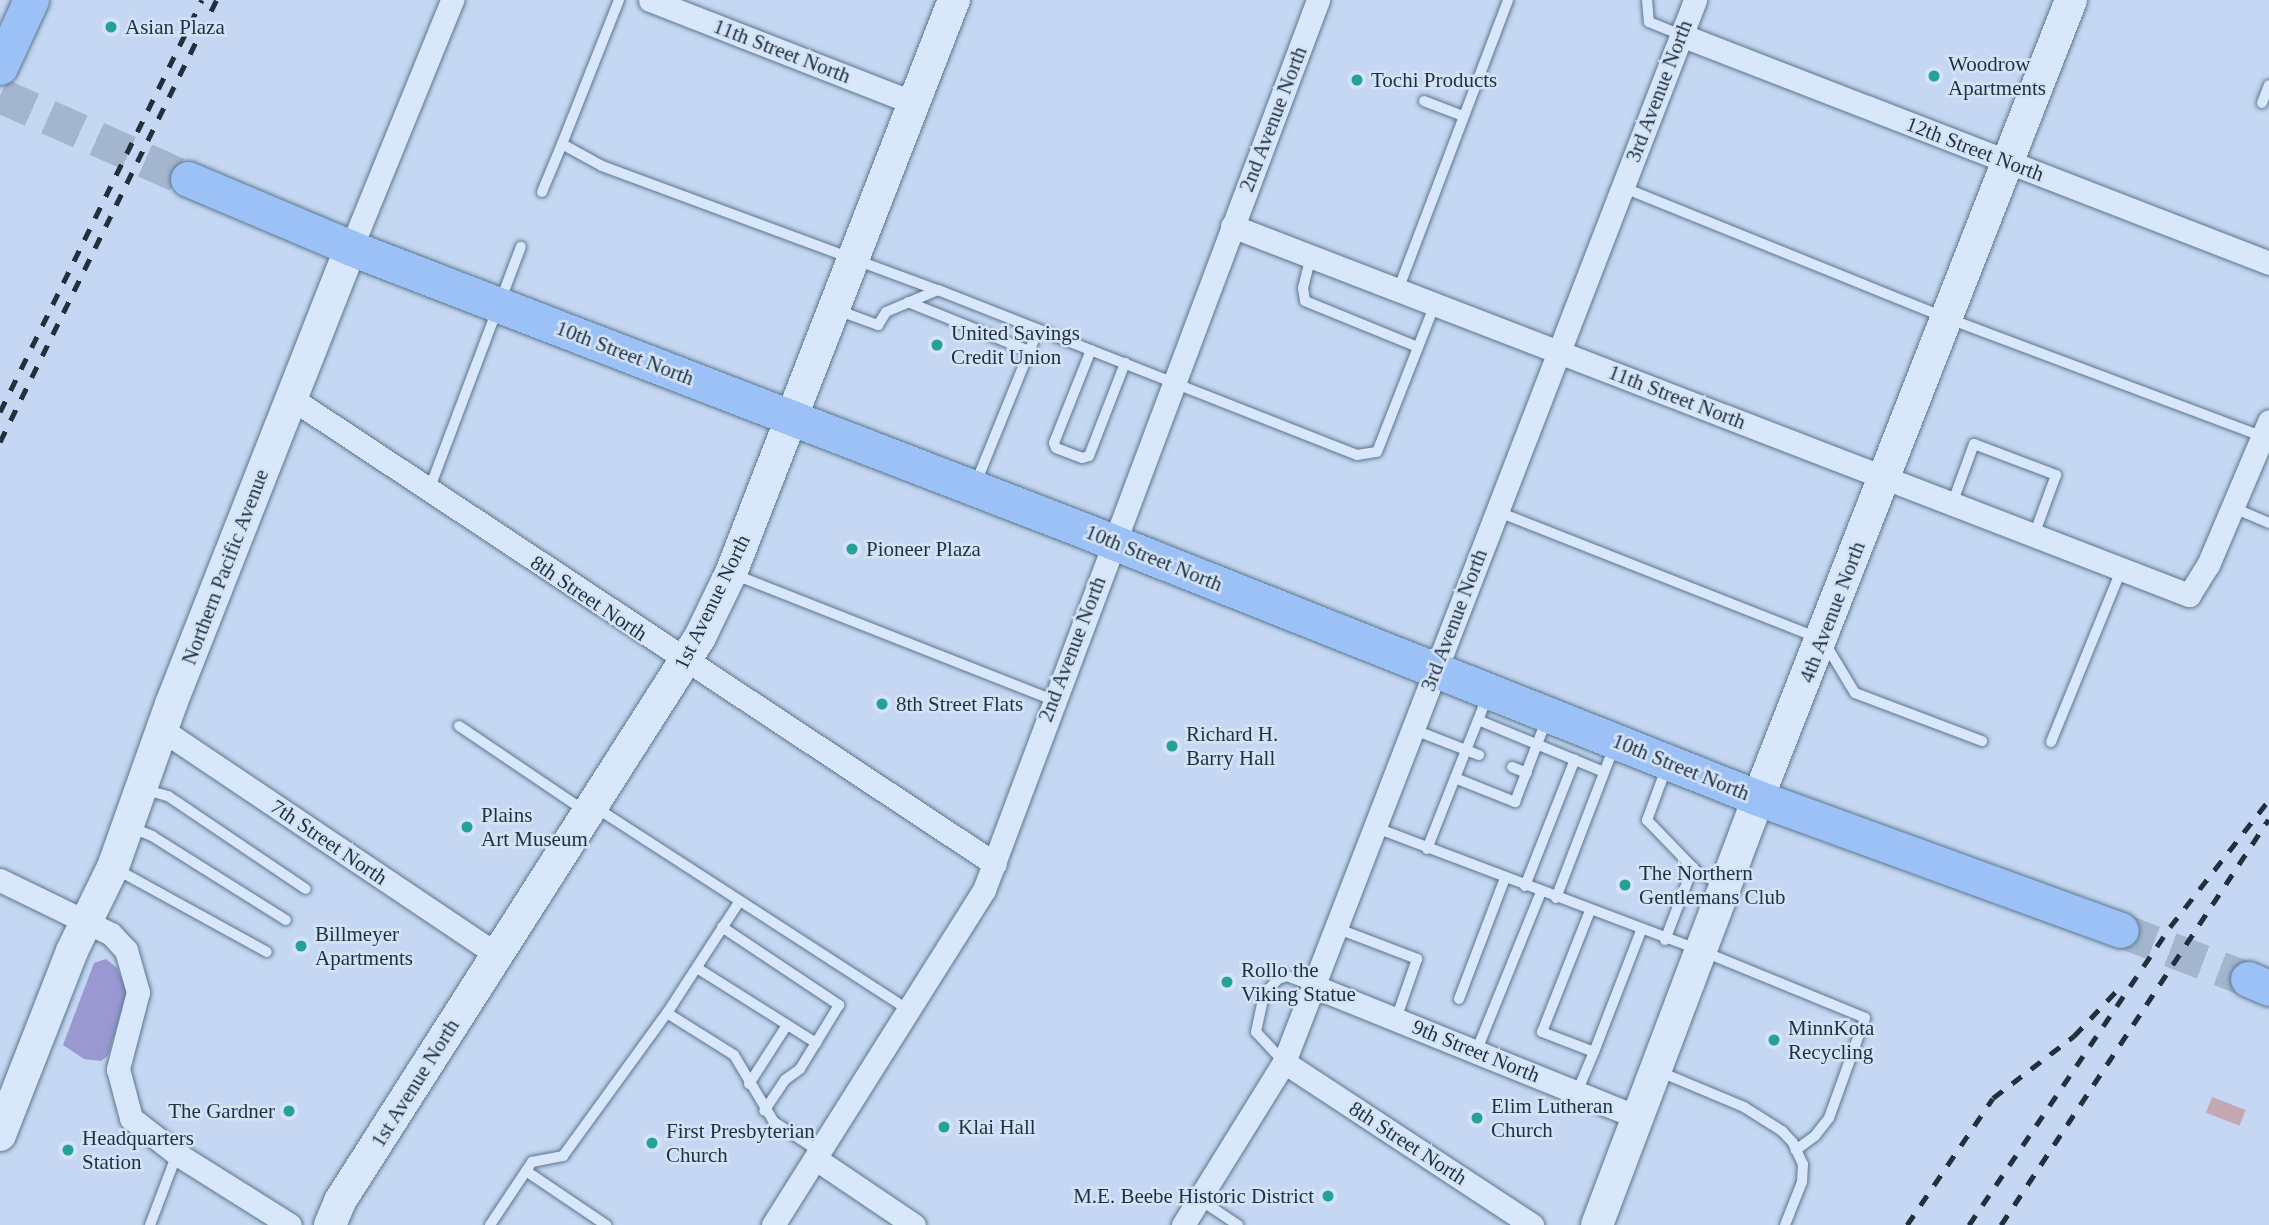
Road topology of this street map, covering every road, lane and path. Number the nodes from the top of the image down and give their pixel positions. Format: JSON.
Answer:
{"nodes":[{"id":1,"x":31,"y":0,"type":"edge"},
{"id":2,"x":452,"y":0,"type":"edge"},
{"id":3,"x":619,"y":0,"type":"edge"},
{"id":4,"x":650,"y":0,"type":"edge"},
{"id":5,"x":954,"y":0,"type":"edge"},
{"id":6,"x":1318,"y":0,"type":"edge"},
{"id":7,"x":1508,"y":0,"type":"edge"},
{"id":8,"x":1647,"y":0,"type":"edge"},
{"id":9,"x":1695,"y":0,"type":"edge"},
{"id":10,"x":2071,"y":0,"type":"edge"},
{"id":11,"x":1681,"y":35,"type":"junction"},
{"id":12,"x":0,"y":67,"type":"edge"},
{"id":13,"x":2269,"y":85,"type":"edge"},
{"id":14,"x":1424,"y":101,"type":"dead end"},
{"id":15,"x":914,"y":103,"type":"junction"},
{"id":16,"x":2262,"y":103,"type":"dead end"},
{"id":17,"x":1464,"y":116,"type":"junction"},
{"id":18,"x":562,"y":144,"type":"junction"},
{"id":19,"x":2008,"y":162,"type":"junction"},
{"id":20,"x":188,"y":179,"type":"tunnel mouth"},
{"id":21,"x":1622,"y":187,"type":"junction"},
{"id":22,"x":542,"y":191,"type":"dead end"},
{"id":23,"x":1232,"y":226,"type":"junction"},
{"id":24,"x":521,"y":247,"type":"dead end"},
{"id":25,"x":351,"y":248,"type":"junction"},
{"id":26,"x":1311,"y":256,"type":"junction"},
{"id":27,"x":851,"y":261,"type":"junction"},
{"id":28,"x":2269,"y":263,"type":"edge"},
{"id":29,"x":938,"y":290,"type":"junction"},
{"id":30,"x":1398,"y":290,"type":"junction"},
{"id":31,"x":908,"y":302,"type":"junction"},
{"id":32,"x":498,"y":304,"type":"junction"},
{"id":33,"x":1434,"y":304,"type":"junction"},
{"id":34,"x":833,"y":309,"type":"junction"},
{"id":35,"x":1947,"y":318,"type":"junction"},
{"id":36,"x":1038,"y":330,"type":"junction"},
{"id":37,"x":1418,"y":347,"type":"junction"},
{"id":38,"x":1091,"y":350,"type":"junction"},
{"id":39,"x":1029,"y":351,"type":"junction"},
{"id":40,"x":1558,"y":351,"type":"junction"},
{"id":41,"x":1125,"y":363,"type":"junction"},
{"id":42,"x":1173,"y":382,"type":"junction"},
{"id":43,"x":291,"y":398,"type":"junction"},
{"id":44,"x":789,"y":416,"type":"junction"},
{"id":45,"x":2266,"y":429,"type":"edge"},
{"id":46,"x":1884,"y":477,"type":"junction"},
{"id":47,"x":974,"y":488,"type":"junction"},
{"id":48,"x":428,"y":493,"type":"junction"},
{"id":49,"x":1952,"y":503,"type":"junction"},
{"id":50,"x":2234,"y":508,"type":"junction"},
{"id":51,"x":1496,"y":511,"type":"junction"},
{"id":52,"x":2269,"y":523,"type":"edge"},
{"id":53,"x":2034,"y":535,"type":"junction"},
{"id":54,"x":1113,"y":542,"type":"junction"},
{"id":55,"x":2122,"y":568,"type":"junction"},
{"id":56,"x":731,"y":573,"type":"junction"},
{"id":57,"x":1823,"y":640,"type":"junction"},
{"id":58,"x":685,"y":663,"type":"junction"},
{"id":59,"x":1434,"y":670,"type":"junction"},
{"id":60,"x":1053,"y":700,"type":"junction"},
{"id":61,"x":1483,"y":706,"type":"junction"},
{"id":62,"x":459,"y":726,"type":"dead end"},
{"id":63,"x":161,"y":729,"type":"junction"},
{"id":64,"x":1412,"y":729,"type":"junction"},
{"id":65,"x":1543,"y":729,"type":"junction"},
{"id":66,"x":1982,"y":741,"type":"dead end"},
{"id":67,"x":2052,"y":742,"type":"dead end"},
{"id":68,"x":1465,"y":750,"type":"junction"},
{"id":69,"x":1479,"y":755,"type":"dead end"},
{"id":70,"x":1610,"y":757,"type":"junction"},
{"id":71,"x":1574,"y":759,"type":"junction"},
{"id":72,"x":1668,"y":762,"type":"junction"},
{"id":73,"x":1512,"y":767,"type":"dead end"},
{"id":74,"x":1527,"y":773,"type":"junction"},
{"id":75,"x":1455,"y":778,"type":"junction"},
{"id":76,"x":141,"y":788,"type":"junction"},
{"id":77,"x":1758,"y":798,"type":"junction"},
{"id":78,"x":590,"y":809,"type":"junction"},
{"id":79,"x":128,"y":827,"type":"junction"},
{"id":80,"x":1374,"y":827,"type":"junction"},
{"id":81,"x":1427,"y":849,"type":"junction"},
{"id":82,"x":995,"y":864,"type":"junction"},
{"id":83,"x":113,"y":867,"type":"junction"},
{"id":84,"x":1693,"y":867,"type":"junction"},
{"id":85,"x":1505,"y":878,"type":"junction"},
{"id":86,"x":0,"y":880,"type":"edge"},
{"id":87,"x":1726,"y":885,"type":"junction"},
{"id":88,"x":1525,"y":886,"type":"junction"},
{"id":89,"x":306,"y":889,"type":"dead end"},
{"id":90,"x":1541,"y":892,"type":"junction"},
{"id":91,"x":1556,"y":898,"type":"junction"},
{"id":92,"x":739,"y":902,"type":"junction"},
{"id":93,"x":1590,"y":911,"type":"junction"},
{"id":94,"x":86,"y":920,"type":"junction"},
{"id":95,"x":286,"y":920,"type":"dead end"},
{"id":96,"x":722,"y":927,"type":"junction"},
{"id":97,"x":1336,"y":928,"type":"junction"},
{"id":98,"x":2121,"y":930,"type":"tunnel mouth"},
{"id":99,"x":1641,"y":931,"type":"junction"},
{"id":100,"x":1665,"y":940,"type":"junction"},
{"id":101,"x":1702,"y":951,"type":"junction"},
{"id":102,"x":267,"y":952,"type":"dead end"},
{"id":103,"x":497,"y":955,"type":"junction"},
{"id":104,"x":697,"y":968,"type":"junction"},
{"id":105,"x":1313,"y":986,"type":"junction"},
{"id":106,"x":1459,"y":999,"type":"dead end"},
{"id":107,"x":910,"y":1011,"type":"junction"},
{"id":108,"x":667,"y":1013,"type":"junction"},
{"id":109,"x":1396,"y":1019,"type":"junction"},
{"id":110,"x":787,"y":1025,"type":"junction"},
{"id":111,"x":816,"y":1043,"type":"junction"},
{"id":112,"x":1476,"y":1052,"type":"junction"},
{"id":113,"x":1594,"y":1052,"type":"junction"},
{"id":114,"x":1284,"y":1062,"type":"junction"},
{"id":115,"x":1657,"y":1071,"type":"junction"},
{"id":116,"x":750,"y":1084,"type":"junction"},
{"id":117,"x":1577,"y":1092,"type":"junction"},
{"id":118,"x":764,"y":1111,"type":"junction"},
{"id":119,"x":1637,"y":1117,"type":"junction"},
{"id":120,"x":0,"y":1135,"type":"edge"},
{"id":121,"x":1796,"y":1150,"type":"junction"},
{"id":122,"x":177,"y":1154,"type":"junction"},
{"id":123,"x":818,"y":1156,"type":"junction"},
{"id":124,"x":526,"y":1171,"type":"junction"},
{"id":125,"x":1199,"y":1199,"type":"junction"},
{"id":126,"x":150,"y":1225,"type":"edge"},
{"id":127,"x":290,"y":1225,"type":"edge"},
{"id":128,"x":330,"y":1225,"type":"edge"},
{"id":129,"x":490,"y":1225,"type":"edge"},
{"id":130,"x":606,"y":1225,"type":"edge"},
{"id":131,"x":773,"y":1225,"type":"edge"},
{"id":132,"x":914,"y":1225,"type":"edge"},
{"id":133,"x":1183,"y":1225,"type":"edge"},
{"id":134,"x":1238,"y":1225,"type":"edge"},
{"id":135,"x":1532,"y":1225,"type":"edge"},
{"id":136,"x":1597,"y":1225,"type":"edge"},
{"id":137,"x":1785,"y":1225,"type":"edge"}],
"edges":[{"from":1,"to":12,"type":"main road"},
{"from":2,"to":25,"type":"street","name":"Northern Pacific Avenue"},
{"from":3,"to":18,"type":"lane"},
{"from":4,"to":15,"type":"street","name":"11th Street North"},
{"from":5,"to":15,"type":"street","name":"1st Avenue North"},
{"from":6,"to":23,"type":"street","name":"2nd Avenue North"},
{"from":7,"to":17,"type":"lane"},
{"from":8,"to":11,"type":"lane"},
{"from":9,"to":11,"type":"street","name":"3rd Avenue North"},
{"from":10,"to":19,"type":"street","name":"4th Avenue North"},
{"from":11,"to":19,"type":"street","name":"12th Street North"},
{"from":11,"to":21,"type":"street","name":"3rd Avenue North"},
{"from":13,"to":16,"type":"lane"},
{"from":14,"to":17,"type":"lane"},
{"from":15,"to":27,"type":"street","name":"1st Avenue North"},
{"from":17,"to":30,"type":"lane"},
{"from":18,"to":22,"type":"lane"},
{"from":18,"to":27,"type":"lane"},
{"from":19,"to":28,"type":"street","name":"12th Street North"},
{"from":19,"to":35,"type":"street","name":"4th Avenue North"},
{"from":20,"to":25,"type":"main road","name":"10th Street North"},
{"from":21,"to":35,"type":"lane"},
{"from":21,"to":40,"type":"street","name":"3rd Avenue North"},
{"from":23,"to":26,"type":"street","name":"11th Street North"},
{"from":23,"to":42,"type":"street","name":"2nd Avenue North"},
{"from":24,"to":32,"type":"lane"},
{"from":25,"to":32,"type":"main road","name":"10th Street North"},
{"from":25,"to":43,"type":"street","name":"Northern Pacific Avenue"},
{"from":26,"to":30,"type":"street","name":"11th Street North"},
{"from":26,"to":37,"type":"lane"},
{"from":27,"to":29,"type":"lane"},
{"from":27,"to":34,"type":"street","name":"1st Avenue North"},
{"from":29,"to":31,"type":"lane"},
{"from":29,"to":36,"type":"lane"},
{"from":30,"to":33,"type":"street","name":"11th Street North"},
{"from":31,"to":34,"type":"lane"},
{"from":31,"to":39,"type":"lane"},
{"from":32,"to":44,"type":"main road","name":"10th Street North"},
{"from":32,"to":48,"type":"lane"},
{"from":33,"to":37,"type":"lane"},
{"from":33,"to":40,"type":"street","name":"11th Street North"},
{"from":34,"to":44,"type":"street","name":"1st Avenue North"},
{"from":35,"to":45,"type":"lane"},
{"from":35,"to":46,"type":"street","name":"4th Avenue North"},
{"from":36,"to":38,"type":"lane"},
{"from":36,"to":39,"type":"lane"},
{"from":37,"to":42,"type":"lane"},
{"from":38,"to":41,"type":"lane"},
{"from":38,"to":41,"type":"lane"},
{"from":39,"to":47,"type":"lane"},
{"from":40,"to":46,"type":"street","name":"11th Street North"},
{"from":40,"to":51,"type":"street","name":"3rd Avenue North"},
{"from":41,"to":42,"type":"lane"},
{"from":42,"to":54,"type":"street","name":"2nd Avenue North"},
{"from":43,"to":48,"type":"street","name":"8th Street North"},
{"from":43,"to":63,"type":"street","name":"Northern Pacific Avenue"},
{"from":44,"to":47,"type":"main road","name":"10th Street North"},
{"from":44,"to":56,"type":"street","name":"1st Avenue North"},
{"from":45,"to":50,"type":"street"},
{"from":46,"to":49,"type":"street","name":"11th Street North"},
{"from":46,"to":57,"type":"street","name":"4th Avenue North"},
{"from":47,"to":54,"type":"main road","name":"10th Street North"},
{"from":48,"to":58,"type":"street","name":"8th Street North"},
{"from":49,"to":53,"type":"street","name":"11th Street North"},
{"from":49,"to":53,"type":"lane"},
{"from":50,"to":52,"type":"lane"},
{"from":50,"to":55,"type":"street","name":"11th Street North"},
{"from":51,"to":57,"type":"lane"},
{"from":51,"to":59,"type":"street","name":"3rd Avenue North"},
{"from":53,"to":55,"type":"street","name":"11th Street North"},
{"from":54,"to":59,"type":"main road","name":"10th Street North"},
{"from":54,"to":60,"type":"street","name":"2nd Avenue North"},
{"from":55,"to":67,"type":"lane"},
{"from":56,"to":58,"type":"street","name":"1st Avenue North"},
{"from":56,"to":60,"type":"lane"},
{"from":57,"to":66,"type":"lane"},
{"from":57,"to":77,"type":"street","name":"4th Avenue North"},
{"from":58,"to":78,"type":"street","name":"1st Avenue North"},
{"from":58,"to":82,"type":"street","name":"8th Street North"},
{"from":59,"to":61,"type":"main road","name":"10th Street North"},
{"from":59,"to":64,"type":"street","name":"3rd Avenue North"},
{"from":60,"to":82,"type":"street","name":"2nd Avenue North"},
{"from":61,"to":65,"type":"main road","name":"10th Street North"},
{"from":61,"to":68,"type":"lane"},
{"from":62,"to":78,"type":"lane"},
{"from":63,"to":76,"type":"street","name":"Northern Pacific Avenue"},
{"from":63,"to":103,"type":"street","name":"7th Street North"},
{"from":64,"to":68,"type":"lane"},
{"from":64,"to":80,"type":"street","name":"3rd Avenue North"},
{"from":65,"to":70,"type":"main road","name":"10th Street North"},
{"from":65,"to":71,"type":"lane"},
{"from":65,"to":74,"type":"lane"},
{"from":68,"to":69,"type":"lane"},
{"from":68,"to":75,"type":"lane"},
{"from":70,"to":71,"type":"lane"},
{"from":70,"to":72,"type":"main road","name":"10th Street North"},
{"from":70,"to":91,"type":"lane"},
{"from":71,"to":88,"type":"lane"},
{"from":72,"to":77,"type":"main road","name":"10th Street North"},
{"from":72,"to":84,"type":"lane"},
{"from":73,"to":74,"type":"lane"},
{"from":74,"to":75,"type":"lane"},
{"from":75,"to":81,"type":"lane"},
{"from":76,"to":79,"type":"street","name":"Northern Pacific Avenue"},
{"from":76,"to":89,"type":"lane"},
{"from":77,"to":87,"type":"street","name":"4th Avenue North"},
{"from":77,"to":98,"type":"main road","name":"10th Street North"},
{"from":78,"to":92,"type":"lane"},
{"from":78,"to":103,"type":"street","name":"1st Avenue North"},
{"from":79,"to":83,"type":"street","name":"Northern Pacific Avenue"},
{"from":79,"to":95,"type":"lane"},
{"from":80,"to":81,"type":"lane"},
{"from":80,"to":97,"type":"street","name":"3rd Avenue North"},
{"from":81,"to":85,"type":"lane"},
{"from":82,"to":107,"type":"street","name":"2nd Avenue North"},
{"from":83,"to":94,"type":"street","name":"Northern Pacific Avenue"},
{"from":83,"to":102,"type":"lane"},
{"from":84,"to":87,"type":"lane"},
{"from":84,"to":100,"type":"lane"},
{"from":85,"to":88,"type":"lane"},
{"from":85,"to":106,"type":"lane"},
{"from":86,"to":94,"type":"street"},
{"from":87,"to":101,"type":"street","name":"4th Avenue North"},
{"from":88,"to":90,"type":"lane"},
{"from":90,"to":91,"type":"lane"},
{"from":90,"to":112,"type":"lane"},
{"from":91,"to":93,"type":"lane"},
{"from":92,"to":96,"type":"lane"},
{"from":92,"to":107,"type":"lane"},
{"from":93,"to":99,"type":"lane"},
{"from":93,"to":113,"type":"lane"},
{"from":94,"to":120,"type":"street","name":"Northern Pacific Avenue"},
{"from":94,"to":122,"type":"street"},
{"from":96,"to":104,"type":"lane"},
{"from":96,"to":111,"type":"lane"},
{"from":97,"to":105,"type":"street","name":"3rd Avenue North"},
{"from":97,"to":109,"type":"lane"},
{"from":99,"to":100,"type":"lane"},
{"from":99,"to":113,"type":"lane"},
{"from":100,"to":101,"type":"lane"},
{"from":101,"to":115,"type":"street","name":"4th Avenue North"},
{"from":101,"to":121,"type":"lane"},
{"from":103,"to":128,"type":"street","name":"1st Avenue North"},
{"from":104,"to":108,"type":"lane"},
{"from":104,"to":110,"type":"lane"},
{"from":105,"to":109,"type":"street","name":"9th Street North"},
{"from":105,"to":114,"type":"street","name":"3rd Avenue North"},
{"from":105,"to":114,"type":"lane"},
{"from":107,"to":123,"type":"street","name":"2nd Avenue North"},
{"from":108,"to":116,"type":"lane"},
{"from":108,"to":124,"type":"lane"},
{"from":109,"to":112,"type":"street","name":"9th Street North"},
{"from":110,"to":111,"type":"lane"},
{"from":110,"to":116,"type":"lane"},
{"from":111,"to":118,"type":"lane"},
{"from":112,"to":117,"type":"street","name":"9th Street North"},
{"from":113,"to":117,"type":"lane"},
{"from":114,"to":125,"type":"street","name":"3rd Avenue North"},
{"from":114,"to":135,"type":"street","name":"8th Street North"},
{"from":115,"to":119,"type":"street","name":"4th Avenue North"},
{"from":115,"to":121,"type":"lane"},
{"from":116,"to":118,"type":"lane"},
{"from":117,"to":119,"type":"street","name":"9th Street North"},
{"from":118,"to":123,"type":"lane"},
{"from":119,"to":136,"type":"street","name":"4th Avenue North"},
{"from":121,"to":137,"type":"lane"},
{"from":122,"to":126,"type":"lane"},
{"from":122,"to":127,"type":"street"},
{"from":123,"to":131,"type":"street","name":"2nd Avenue North"},
{"from":123,"to":132,"type":"street"},
{"from":124,"to":129,"type":"lane"},
{"from":124,"to":130,"type":"lane"},
{"from":125,"to":133,"type":"street","name":"3rd Avenue North"},
{"from":125,"to":134,"type":"lane"}]}
